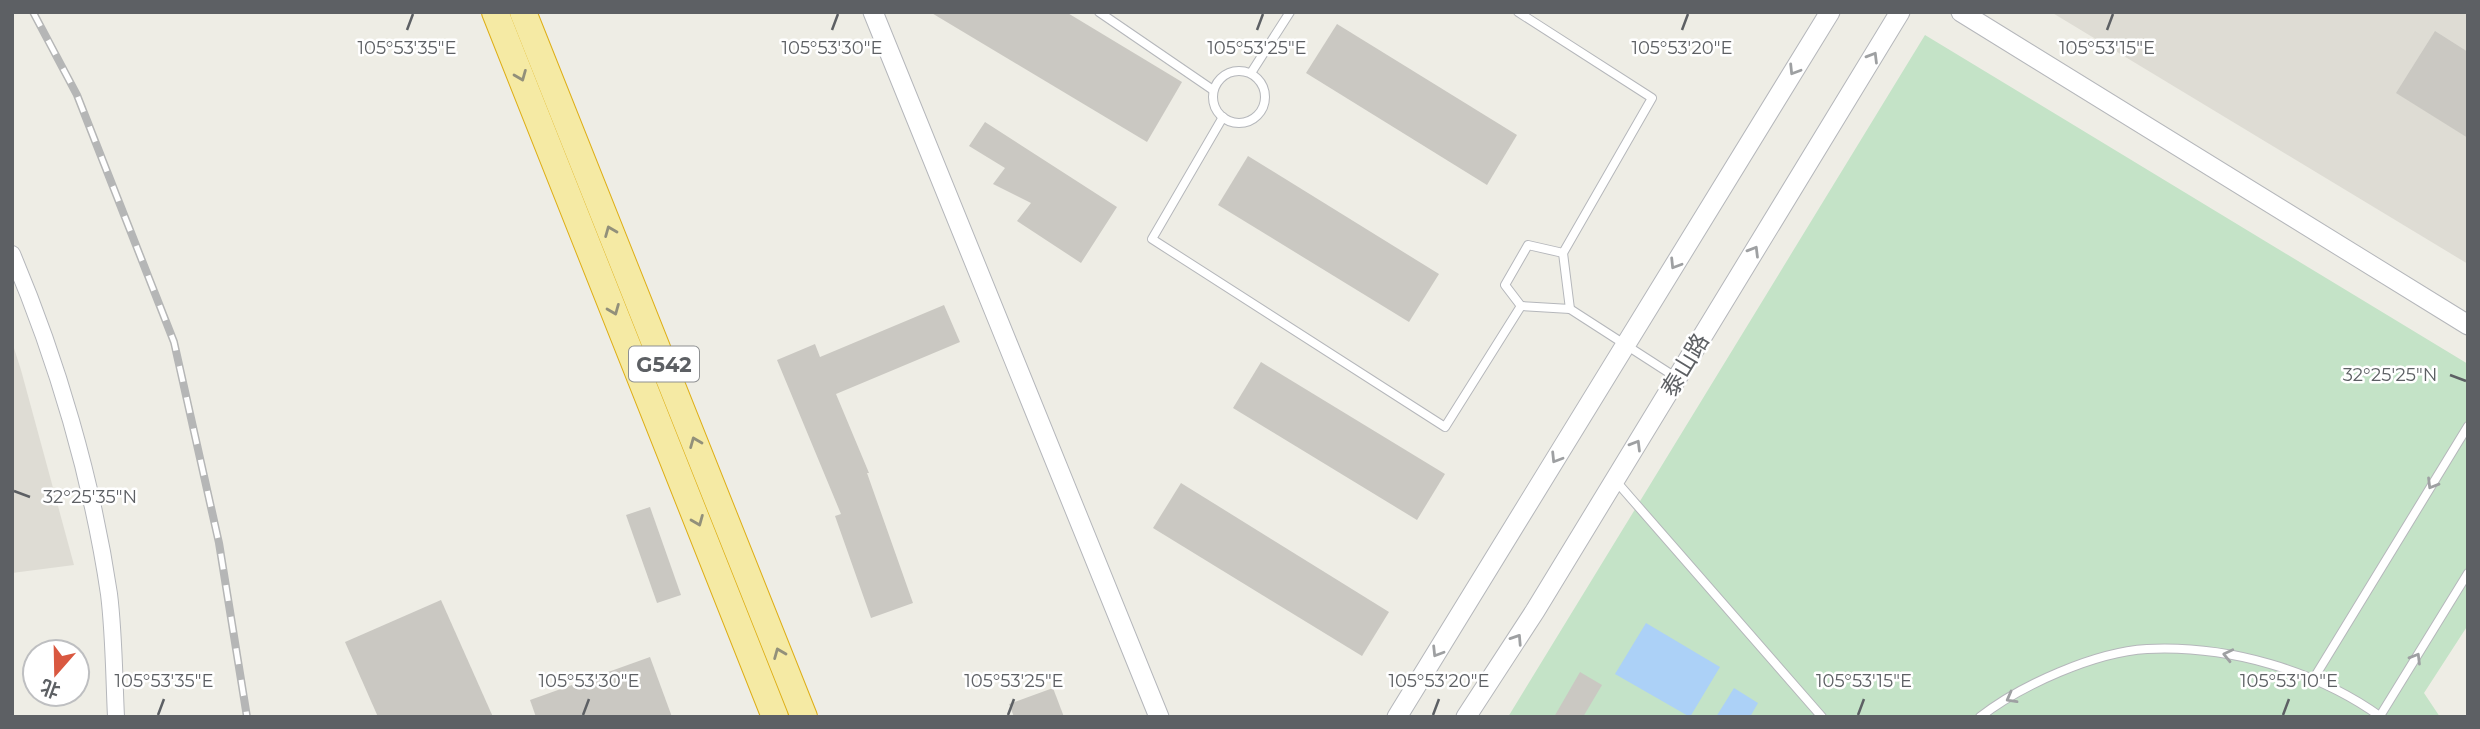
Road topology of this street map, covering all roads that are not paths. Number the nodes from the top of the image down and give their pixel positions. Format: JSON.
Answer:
{"nodes":[{"id":1,"x":495,"y":12,"type":"edge"},
{"id":2,"x":523,"y":12,"type":"edge"},
{"id":3,"x":873,"y":12,"type":"edge"},
{"id":4,"x":1099,"y":12,"type":"edge"},
{"id":5,"x":1290,"y":12,"type":"edge"},
{"id":6,"x":1518,"y":12,"type":"edge"},
{"id":7,"x":1830,"y":12,"type":"edge"},
{"id":8,"x":1900,"y":12,"type":"edge"},
{"id":9,"x":1961,"y":12,"type":"edge"},
{"id":10,"x":1251,"y":73,"type":"junction"},
{"id":11,"x":1213,"y":90,"type":"junction"},
{"id":12,"x":1223,"y":117,"type":"junction"},
{"id":13,"x":1563,"y":253,"type":"junction"},
{"id":14,"x":12,"y":254,"type":"edge"},
{"id":15,"x":1521,"y":306,"type":"junction"},
{"id":16,"x":1570,"y":309,"type":"junction"},
{"id":17,"x":2468,"y":325,"type":"edge"},
{"id":18,"x":1625,"y":345,"type":"junction"},
{"id":19,"x":1677,"y":379,"type":"junction"},
{"id":20,"x":2468,"y":426,"type":"edge"},
{"id":21,"x":1615,"y":480,"type":"junction"},
{"id":22,"x":2468,"y":573,"type":"edge"},
{"id":23,"x":2314,"y":678,"type":"junction"},
{"id":24,"x":116,"y":717,"type":"edge"},
{"id":25,"x":775,"y":717,"type":"edge"},
{"id":26,"x":804,"y":717,"type":"edge"},
{"id":27,"x":1159,"y":717,"type":"edge"},
{"id":28,"x":1397,"y":717,"type":"edge"},
{"id":29,"x":1466,"y":717,"type":"edge"},
{"id":30,"x":1822,"y":717,"type":"edge"},
{"id":31,"x":1980,"y":717,"type":"edge"},
{"id":32,"x":2380,"y":717,"type":"edge"}],
"edges":[{"from":1,"to":25,"type":"highway","number":"G542","one_way":true},
{"from":26,"to":2,"type":"highway","number":"G542","one_way":true},
{"from":3,"to":27,"type":"street"},
{"from":4,"to":11,"type":"lane"},
{"from":5,"to":10,"type":"lane"},
{"from":6,"to":13,"type":"lane"},
{"from":7,"to":18,"type":"street","one_way":true},
{"from":19,"to":8,"type":"street","name":"泰山路","one_way":true},
{"from":9,"to":17,"type":"street"},
{"from":10,"to":11,"type":"lane"},
{"from":10,"to":12,"type":"lane"},
{"from":11,"to":12,"type":"lane"},
{"from":12,"to":15,"type":"lane"},
{"from":13,"to":15,"type":"lane"},
{"from":13,"to":16,"type":"lane"},
{"from":14,"to":24,"type":"street"},
{"from":15,"to":16,"type":"lane"},
{"from":16,"to":18,"type":"lane"},
{"from":18,"to":19,"type":"lane"},
{"from":18,"to":28,"type":"street","one_way":true},
{"from":21,"to":19,"type":"street","name":"泰山路","one_way":true},
{"from":20,"to":23,"type":"lane","one_way":true},
{"from":29,"to":21,"type":"street","name":"泰山路","one_way":true},
{"from":21,"to":30,"type":"lane"},
{"from":32,"to":22,"type":"lane","one_way":true},
{"from":23,"to":31,"type":"lane","one_way":true},
{"from":23,"to":32,"type":"lane"}]}
